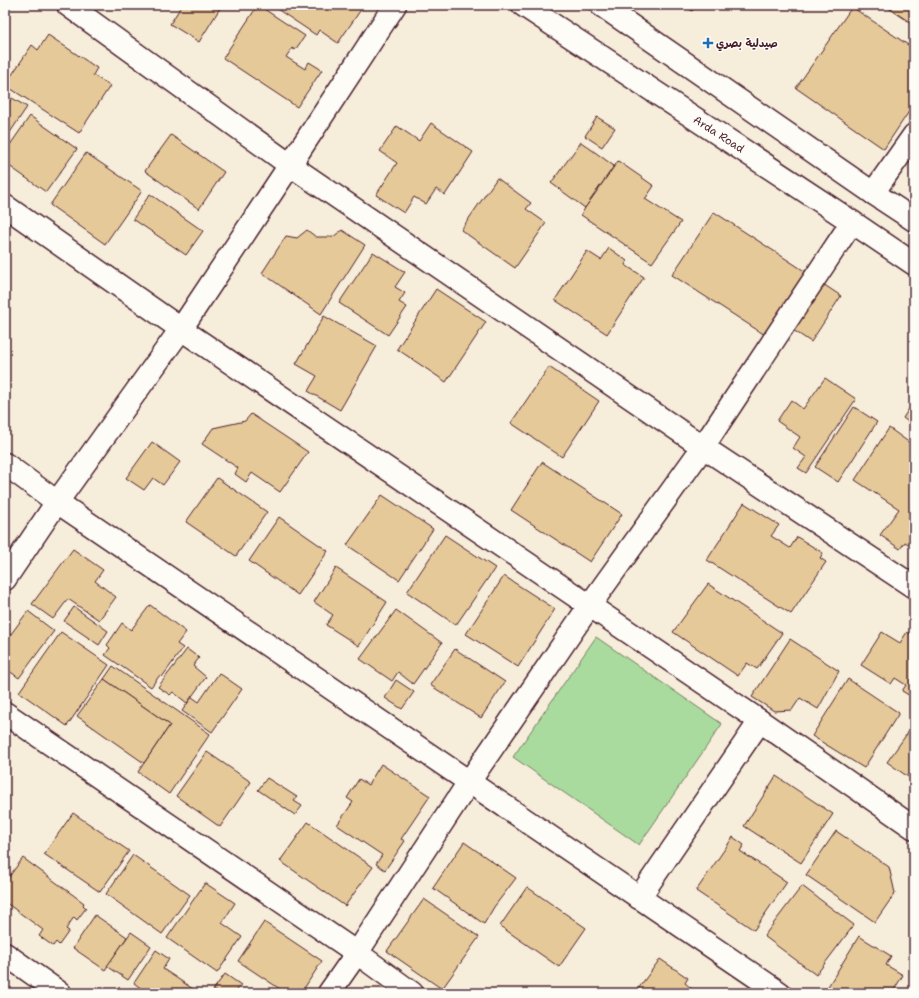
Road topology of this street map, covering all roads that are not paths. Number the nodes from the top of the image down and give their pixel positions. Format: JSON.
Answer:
{"nodes":[{"id":1,"x":68,"y":5,"type":"edge"},
{"id":2,"x":395,"y":5,"type":"edge"},
{"id":3,"x":523,"y":5,"type":"edge"},
{"id":4,"x":601,"y":5,"type":"edge"},
{"id":5,"x":914,"y":135,"type":"edge"},
{"id":6,"x":290,"y":165,"type":"junction"},
{"id":7,"x":873,"y":193,"type":"junction"},
{"id":8,"x":5,"y":206,"type":"edge"},
{"id":9,"x":914,"y":220,"type":"edge"},
{"id":10,"x":852,"y":222,"type":"junction"},
{"id":11,"x":914,"y":264,"type":"edge"},
{"id":12,"x":181,"y":329,"type":"junction"},
{"id":13,"x":703,"y":447,"type":"junction"},
{"id":14,"x":5,"y":464,"type":"edge"},
{"id":15,"x":57,"y":502,"type":"junction"},
{"id":16,"x":5,"y":579,"type":"edge"},
{"id":17,"x":914,"y":587,"type":"edge"},
{"id":18,"x":590,"y":605,"type":"junction"},
{"id":19,"x":5,"y":713,"type":"edge"},
{"id":20,"x":760,"y":720,"type":"junction"},
{"id":21,"x":469,"y":782,"type":"junction"},
{"id":22,"x":914,"y":828,"type":"edge"},
{"id":23,"x":639,"y":898,"type":"junction"},
{"id":24,"x":357,"y":953,"type":"junction"},
{"id":25,"x":5,"y":954,"type":"edge"},
{"id":26,"x":60,"y":993,"type":"edge"},
{"id":27,"x":329,"y":993,"type":"edge"},
{"id":28,"x":412,"y":993,"type":"edge"},
{"id":29,"x":780,"y":993,"type":"edge"}],
"edges":[{"from":1,"to":6,"type":"street"},
{"from":2,"to":6,"type":"street"},
{"from":3,"to":10,"type":"street","name":"Arda Road"},
{"from":4,"to":7,"type":"street"},
{"from":5,"to":7,"type":"street"},
{"from":6,"to":12,"type":"street"},
{"from":6,"to":13,"type":"street"},
{"from":7,"to":9,"type":"street"},
{"from":8,"to":12,"type":"street"},
{"from":10,"to":11,"type":"street","name":"Arda Road"},
{"from":10,"to":13,"type":"street"},
{"from":12,"to":15,"type":"street"},
{"from":12,"to":18,"type":"street"},
{"from":13,"to":17,"type":"street"},
{"from":13,"to":18,"type":"street"},
{"from":14,"to":15,"type":"street"},
{"from":15,"to":16,"type":"street"},
{"from":15,"to":21,"type":"street"},
{"from":18,"to":20,"type":"street"},
{"from":18,"to":21,"type":"street"},
{"from":19,"to":24,"type":"street"},
{"from":20,"to":22,"type":"street"},
{"from":20,"to":23,"type":"street"},
{"from":21,"to":23,"type":"street"},
{"from":21,"to":24,"type":"street"},
{"from":23,"to":29,"type":"street"},
{"from":24,"to":27,"type":"street"},
{"from":24,"to":28,"type":"street"},
{"from":25,"to":26,"type":"street"}]}
